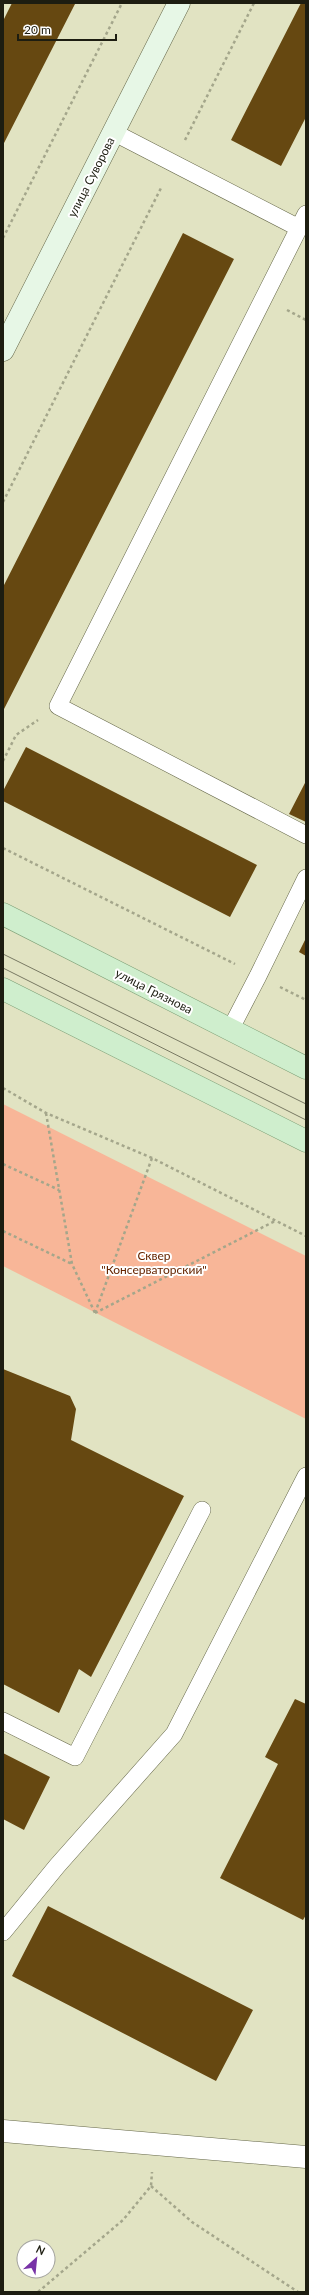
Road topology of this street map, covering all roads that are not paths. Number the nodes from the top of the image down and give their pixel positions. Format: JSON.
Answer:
{"nodes":[{"id":1,"x":179,"y":3,"type":"edge"},
{"id":2,"x":113,"y":132,"type":"junction"},
{"id":3,"x":302,"y":221,"type":"edge"},
{"id":4,"x":3,"y":350,"type":"edge"},
{"id":5,"x":306,"y":835,"type":"edge"},
{"id":6,"x":306,"y":878,"type":"edge"},
{"id":7,"x":3,"y":914,"type":"edge"},
{"id":8,"x":3,"y":989,"type":"edge"},
{"id":9,"x":230,"y":1030,"type":"junction"},
{"id":10,"x":306,"y":1068,"type":"edge"},
{"id":11,"x":306,"y":1141,"type":"edge"},
{"id":12,"x":306,"y":1476,"type":"edge"},
{"id":13,"x":202,"y":1510,"type":"dead end"},
{"id":14,"x":3,"y":1721,"type":"edge"},
{"id":15,"x":3,"y":1932,"type":"edge"},
{"id":16,"x":3,"y":2131,"type":"edge"},
{"id":17,"x":306,"y":2157,"type":"edge"}],
"edges":[{"from":1,"to":2,"type":"main road","name":"улица Суворова"},
{"from":2,"to":3,"type":"lane"},
{"from":2,"to":4,"type":"main road","name":"улица Суворова"},
{"from":3,"to":5,"type":"lane"},
{"from":6,"to":9,"type":"lane"},
{"from":7,"to":9,"type":"main road","name":"улица Грязнова"},
{"from":8,"to":11,"type":"main road"},
{"from":9,"to":10,"type":"main road","name":"улица Грязнова"},
{"from":12,"to":15,"type":"lane"},
{"from":13,"to":14,"type":"lane"},
{"from":16,"to":17,"type":"street"}]}
